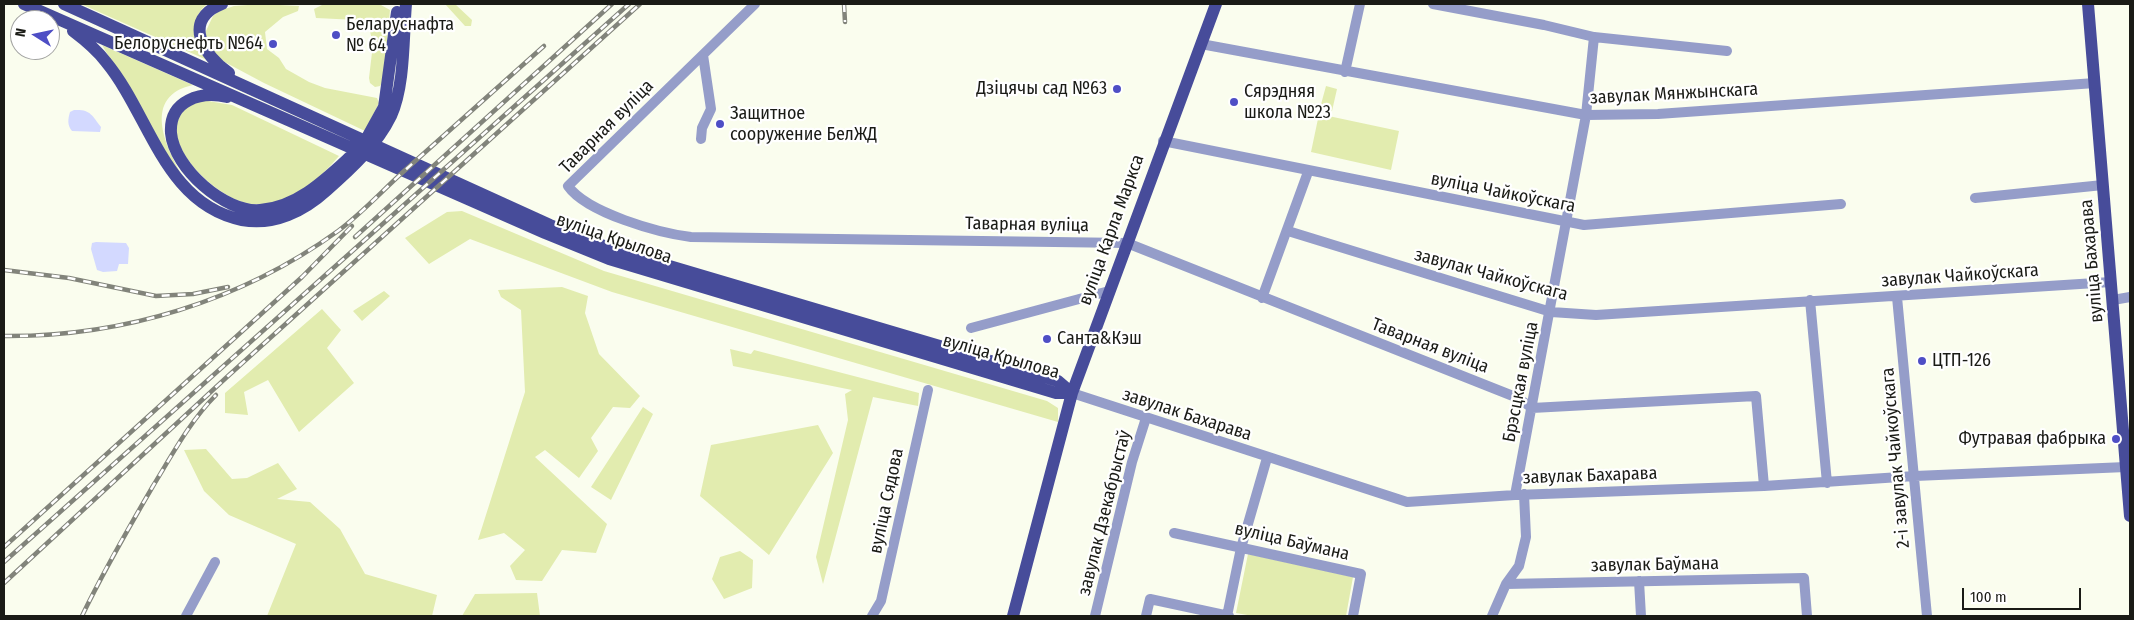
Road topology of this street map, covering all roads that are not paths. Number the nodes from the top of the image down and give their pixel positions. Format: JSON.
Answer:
{"nodes":[{"id":1,"x":24,"y":4,"type":"edge"},
{"id":2,"x":64,"y":4,"type":"edge"},
{"id":3,"x":222,"y":4,"type":"edge"},
{"id":4,"x":398,"y":4,"type":"edge"},
{"id":5,"x":406,"y":4,"type":"edge"},
{"id":6,"x":755,"y":4,"type":"edge"},
{"id":7,"x":1216,"y":4,"type":"edge"},
{"id":8,"x":1360,"y":4,"type":"edge"},
{"id":9,"x":1434,"y":4,"type":"edge"},
{"id":10,"x":2088,"y":4,"type":"edge"},
{"id":11,"x":37,"y":10,"type":"edge"},
{"id":12,"x":60,"y":20,"type":"edge"},
{"id":13,"x":60,"y":22,"type":"edge"},
{"id":14,"x":1594,"y":37,"type":"junction"},
{"id":15,"x":1201,"y":44,"type":"junction"},
{"id":16,"x":1727,"y":51,"type":"dead end"},
{"id":17,"x":703,"y":55,"type":"junction"},
{"id":18,"x":1345,"y":72,"type":"junction"},
{"id":19,"x":2095,"y":83,"type":"junction"},
{"id":20,"x":249,"y":95,"type":"junction"},
{"id":21,"x":1586,"y":115,"type":"junction"},
{"id":22,"x":700,"y":139,"type":"dead end"},
{"id":23,"x":1163,"y":141,"type":"junction"},
{"id":24,"x":1308,"y":172,"type":"junction"},
{"id":25,"x":2103,"y":185,"type":"junction"},
{"id":26,"x":1975,"y":198,"type":"dead end"},
{"id":27,"x":1841,"y":204,"type":"dead end"},
{"id":28,"x":1568,"y":222,"type":"junction"},
{"id":29,"x":1288,"y":231,"type":"junction"},
{"id":30,"x":1126,"y":242,"type":"junction"},
{"id":31,"x":2111,"y":282,"type":"junction"},
{"id":32,"x":1109,"y":291,"type":"junction"},
{"id":33,"x":1897,"y":297,"type":"junction"},
{"id":34,"x":2130,"y":297,"type":"edge"},
{"id":35,"x":1262,"y":298,"type":"junction"},
{"id":36,"x":1810,"y":300,"type":"junction"},
{"id":37,"x":2113,"y":300,"type":"junction"},
{"id":38,"x":1551,"y":312,"type":"junction"},
{"id":39,"x":971,"y":328,"type":"dead end"},
{"id":40,"x":928,"y":390,"type":"dead end"},
{"id":41,"x":1072,"y":393,"type":"junction"},
{"id":42,"x":1532,"y":408,"type":"junction"},
{"id":43,"x":1146,"y":418,"type":"junction"},
{"id":44,"x":1267,"y":458,"type":"junction"},
{"id":45,"x":2126,"y":467,"type":"junction"},
{"id":46,"x":1915,"y":476,"type":"junction"},
{"id":47,"x":1827,"y":483,"type":"junction"},
{"id":48,"x":1764,"y":486,"type":"junction"},
{"id":49,"x":1520,"y":495,"type":"junction"},
{"id":50,"x":2130,"y":516,"type":"edge"},
{"id":51,"x":1174,"y":533,"type":"dead end"},
{"id":52,"x":1241,"y":548,"type":"junction"},
{"id":53,"x":215,"y":562,"type":"dead end"},
{"id":54,"x":1639,"y":582,"type":"junction"},
{"id":55,"x":1506,"y":584,"type":"junction"},
{"id":56,"x":186,"y":616,"type":"edge"},
{"id":57,"x":872,"y":616,"type":"edge"},
{"id":58,"x":1014,"y":616,"type":"edge"},
{"id":59,"x":1095,"y":616,"type":"edge"},
{"id":60,"x":1146,"y":616,"type":"edge"},
{"id":61,"x":1228,"y":616,"type":"edge"},
{"id":62,"x":1353,"y":616,"type":"edge"},
{"id":63,"x":1492,"y":616,"type":"edge"},
{"id":64,"x":1641,"y":616,"type":"edge"},
{"id":65,"x":1807,"y":616,"type":"edge"},
{"id":66,"x":1927,"y":616,"type":"edge"}],
"edges":[{"from":1,"to":11,"type":"main road","name":"вуліца Крылова"},
{"from":2,"to":20,"type":"main road","name":"вуліца Крылова"},
{"from":3,"to":20,"type":"main road"},
{"from":4,"to":20,"type":"main road"},
{"from":5,"to":13,"type":"main road"},
{"from":6,"to":17,"type":"street","name":"Таварная вуліца"},
{"from":7,"to":15,"type":"main road","name":"вуліца Карла Маркса"},
{"from":8,"to":18,"type":"street"},
{"from":9,"to":14,"type":"street"},
{"from":10,"to":19,"type":"main road","name":"вуліца Бахарава"},
{"from":12,"to":20,"type":"main road","name":"вуліца Крылова"},
{"from":14,"to":16,"type":"street"},
{"from":14,"to":21,"type":"street","name":"Брэсцкая вуліца"},
{"from":15,"to":18,"type":"street","name":"завулак Мянжынскага"},
{"from":15,"to":23,"type":"main road","name":"вуліца Карла Маркса"},
{"from":17,"to":22,"type":"street"},
{"from":17,"to":30,"type":"street","name":"Таварная вуліца"},
{"from":18,"to":21,"type":"street","name":"завулак Мянжынскага"},
{"from":19,"to":21,"type":"street","name":"завулак Мянжынскага"},
{"from":19,"to":25,"type":"main road","name":"вуліца Бахарава"},
{"from":20,"to":41,"type":"main road","name":"вуліца Крылова"},
{"from":21,"to":28,"type":"street","name":"Брэсцкая вуліца"},
{"from":23,"to":24,"type":"street","name":"вуліца Чайкоўскага"},
{"from":23,"to":30,"type":"main road","name":"вуліца Карла Маркса"},
{"from":24,"to":28,"type":"street","name":"вуліца Чайкоўскага"},
{"from":24,"to":29,"type":"street"},
{"from":25,"to":26,"type":"street"},
{"from":25,"to":31,"type":"main road","name":"вуліца Бахарава"},
{"from":27,"to":28,"type":"street","name":"вуліца Чайкоўскага"},
{"from":28,"to":38,"type":"street","name":"Брэсцкая вуліца"},
{"from":29,"to":35,"type":"street"},
{"from":29,"to":38,"type":"street","name":"завулак Чайкоўскага"},
{"from":30,"to":32,"type":"main road","name":"вуліца Карла Маркса"},
{"from":30,"to":35,"type":"street","name":"Таварная вуліца"},
{"from":31,"to":33,"type":"street","name":"завулак Чайкоўскага"},
{"from":31,"to":37,"type":"main road","name":"вуліца Бахарава"},
{"from":32,"to":39,"type":"street"},
{"from":32,"to":41,"type":"main road","name":"вуліца Карла Маркса"},
{"from":33,"to":36,"type":"street","name":"завулак Чайкоўскага"},
{"from":33,"to":46,"type":"street","name":"2-і завулак Чайкоўскага"},
{"from":34,"to":37,"type":"street"},
{"from":35,"to":42,"type":"street","name":"Таварная вуліца"},
{"from":36,"to":38,"type":"street","name":"завулак Чайкоўскага"},
{"from":36,"to":47,"type":"street"},
{"from":37,"to":45,"type":"main road","name":"вуліца Бахарава"},
{"from":38,"to":42,"type":"street","name":"Брэсцкая вуліца"},
{"from":40,"to":57,"type":"street","name":"вуліца Сядова"},
{"from":41,"to":43,"type":"street","name":"завулак Бахарава"},
{"from":41,"to":58,"type":"main road","name":"вуліца Карла Маркса"},
{"from":42,"to":48,"type":"street"},
{"from":42,"to":49,"type":"street","name":"Брэсцкая вуліца"},
{"from":43,"to":44,"type":"street","name":"завулак Бахарава"},
{"from":43,"to":59,"type":"street","name":"завулак Дзекабрыстаў"},
{"from":44,"to":49,"type":"street","name":"завулак Бахарава"},
{"from":44,"to":52,"type":"street"},
{"from":45,"to":46,"type":"street","name":"завулак Бахарава"},
{"from":45,"to":50,"type":"main road","name":"вуліца Бахарава"},
{"from":46,"to":47,"type":"street","name":"завулак Бахарава"},
{"from":46,"to":66,"type":"street","name":"2-і завулак Чайкоўскага"},
{"from":47,"to":48,"type":"street","name":"завулак Бахарава"},
{"from":48,"to":49,"type":"street","name":"завулак Бахарава"},
{"from":49,"to":55,"type":"street","name":"Брэсцкая вуліца"},
{"from":51,"to":52,"type":"street","name":"вуліца Баўмана"},
{"from":52,"to":61,"type":"street"},
{"from":52,"to":62,"type":"street","name":"вуліца Баўмана"},
{"from":53,"to":56,"type":"street"},
{"from":54,"to":55,"type":"street","name":"завулак Баўмана"},
{"from":54,"to":64,"type":"street"},
{"from":54,"to":65,"type":"street","name":"завулак Баўмана"},
{"from":55,"to":63,"type":"street","name":"Брэсцкая вуліца"},
{"from":60,"to":61,"type":"street"}]}
